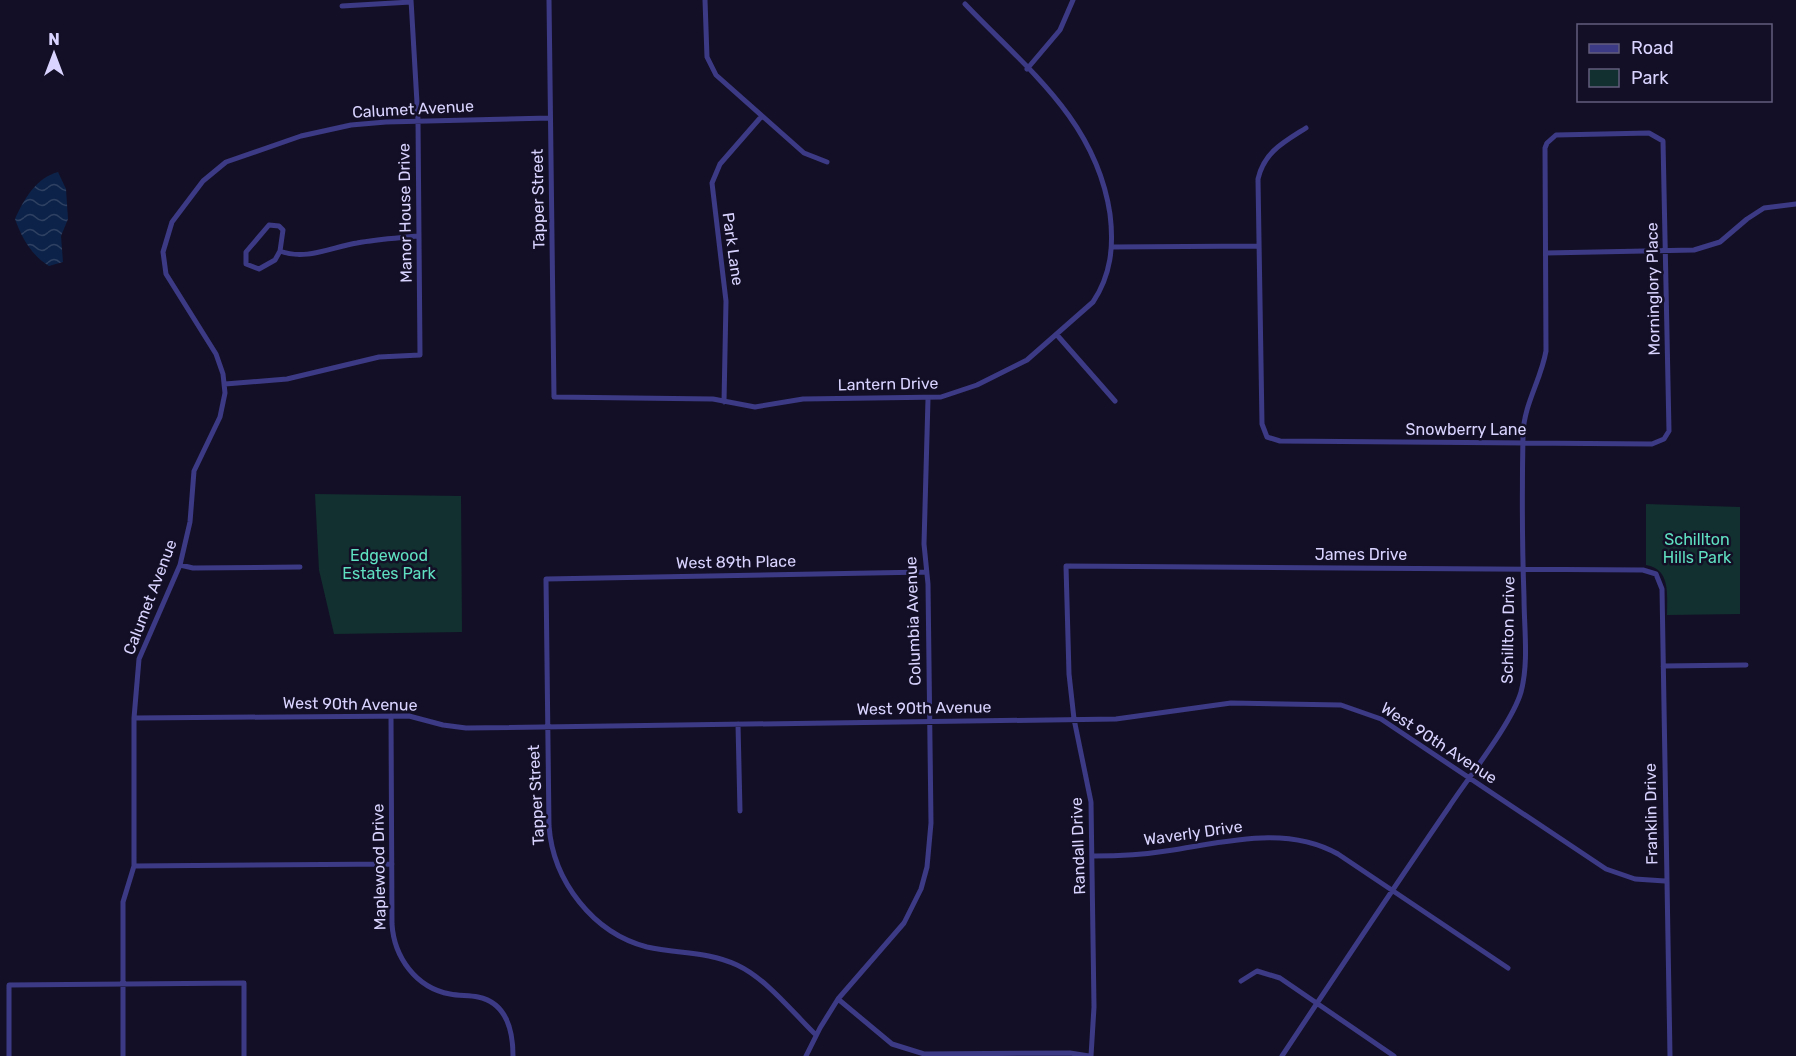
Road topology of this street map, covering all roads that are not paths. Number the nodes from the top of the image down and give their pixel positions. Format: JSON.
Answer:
{"nodes":[{"id":1,"x":549,"y":0,"type":"edge"},
{"id":2,"x":705,"y":0,"type":"edge"},
{"id":3,"x":1073,"y":0,"type":"edge"},
{"id":4,"x":411,"y":1,"type":"edge"},
{"id":5,"x":965,"y":4,"type":"dead end"},
{"id":6,"x":342,"y":6,"type":"dead end"},
{"id":7,"x":1027,"y":69,"type":"junction"},
{"id":8,"x":761,"y":117,"type":"junction"},
{"id":9,"x":550,"y":118,"type":"junction"},
{"id":10,"x":418,"y":120,"type":"junction"},
{"id":11,"x":1306,"y":128,"type":"dead end"},
{"id":12,"x":1660,"y":138,"type":"joint"},
{"id":13,"x":826,"y":162,"type":"dead end"},
{"id":14,"x":1796,"y":204,"type":"edge"},
{"id":15,"x":418,"y":236,"type":"junction"},
{"id":16,"x":1258,"y":246,"type":"junction"},
{"id":17,"x":1112,"y":247,"type":"junction"},
{"id":18,"x":280,"y":251,"type":"junction"},
{"id":19,"x":1666,"y":251,"type":"junction"},
{"id":20,"x":1546,"y":253,"type":"junction"},
{"id":21,"x":1057,"y":335,"type":"junction"},
{"id":22,"x":225,"y":384,"type":"junction"},
{"id":23,"x":554,"y":397,"type":"joint"},
{"id":24,"x":928,"y":399,"type":"junction"},
{"id":25,"x":1115,"y":401,"type":"dead end"},
{"id":26,"x":724,"y":402,"type":"junction"},
{"id":27,"x":1664,"y":439,"type":"joint"},
{"id":28,"x":1523,"y":442,"type":"junction"},
{"id":29,"x":180,"y":565,"type":"junction"},
{"id":30,"x":1066,"y":566,"type":"joint"},
{"id":31,"x":300,"y":567,"type":"dead end"},
{"id":32,"x":1523,"y":569,"type":"junction"},
{"id":33,"x":926,"y":572,"type":"junction"},
{"id":34,"x":1656,"y":574,"type":"joint"},
{"id":35,"x":546,"y":579,"type":"joint"},
{"id":36,"x":1746,"y":665,"type":"dead end"},
{"id":37,"x":1663,"y":666,"type":"junction"},
{"id":38,"x":391,"y":716,"type":"junction"},
{"id":39,"x":134,"y":718,"type":"junction"},
{"id":40,"x":1074,"y":719,"type":"junction"},
{"id":41,"x":930,"y":721,"type":"junction"},
{"id":42,"x":738,"y":724,"type":"junction"},
{"id":43,"x":547,"y":727,"type":"junction"},
{"id":44,"x":1468,"y":778,"type":"junction"},
{"id":45,"x":740,"y":811,"type":"dead end"},
{"id":46,"x":1093,"y":856,"type":"junction"},
{"id":47,"x":392,"y":864,"type":"junction"},
{"id":48,"x":134,"y":866,"type":"junction"},
{"id":49,"x":1665,"y":881,"type":"junction"},
{"id":50,"x":1392,"y":890,"type":"junction"},
{"id":51,"x":1508,"y":968,"type":"dead end"},
{"id":52,"x":1241,"y":981,"type":"dead end"},
{"id":53,"x":122,"y":984,"type":"junction"},
{"id":54,"x":838,"y":999,"type":"junction"},
{"id":55,"x":1317,"y":1004,"type":"junction"},
{"id":56,"x":816,"y":1035,"type":"junction"},
{"id":57,"x":9,"y":1056,"type":"edge"},
{"id":58,"x":123,"y":1056,"type":"edge"},
{"id":59,"x":244,"y":1056,"type":"edge"},
{"id":60,"x":513,"y":1056,"type":"edge"},
{"id":61,"x":806,"y":1056,"type":"edge"},
{"id":62,"x":1090,"y":1056,"type":"edge"},
{"id":63,"x":1282,"y":1056,"type":"edge"},
{"id":64,"x":1394,"y":1056,"type":"edge"},
{"id":65,"x":1670,"y":1056,"type":"edge"}],
"edges":[{"from":1,"to":9,"type":"street","name":"Tapper Street"},
{"from":2,"to":8,"type":"street"},
{"from":3,"to":7,"type":"street"},
{"from":4,"to":6,"type":"street"},
{"from":4,"to":10,"type":"street","name":"Manor House Drive"},
{"from":5,"to":7,"type":"street","name":"Lantern Drive"},
{"from":7,"to":17,"type":"street","name":"Lantern Drive"},
{"from":8,"to":13,"type":"street"},
{"from":8,"to":26,"type":"street","name":"Park Lane"},
{"from":9,"to":10,"type":"street","name":"Calumet Avenue"},
{"from":9,"to":23,"type":"street","name":"Tapper Street"},
{"from":10,"to":15,"type":"street","name":"Manor House Drive"},
{"from":10,"to":22,"type":"street","name":"Calumet Avenue"},
{"from":11,"to":16,"type":"street"},
{"from":12,"to":19,"type":"street","name":"Morninglory Place"},
{"from":12,"to":20,"type":"street","name":"Schillton Drive"},
{"from":14,"to":19,"type":"street"},
{"from":15,"to":18,"type":"street"},
{"from":15,"to":22,"type":"street","name":"Manor House Drive"},
{"from":16,"to":17,"type":"street"},
{"from":16,"to":28,"type":"street","name":"Snowberry Lane"},
{"from":17,"to":21,"type":"street","name":"Lantern Drive"},
{"from":18,"to":18,"type":"street"},
{"from":19,"to":20,"type":"street"},
{"from":19,"to":27,"type":"street","name":"Morninglory Place"},
{"from":20,"to":28,"type":"street","name":"Schillton Drive"},
{"from":21,"to":24,"type":"street","name":"Lantern Drive"},
{"from":21,"to":25,"type":"street"},
{"from":22,"to":29,"type":"street","name":"Calumet Avenue"},
{"from":23,"to":26,"type":"street","name":"Lantern Drive"},
{"from":24,"to":26,"type":"street","name":"Lantern Drive"},
{"from":24,"to":33,"type":"street","name":"Columbia Avenue"},
{"from":27,"to":28,"type":"street","name":"Snowberry Lane"},
{"from":28,"to":32,"type":"street","name":"Schillton Drive"},
{"from":29,"to":31,"type":"street"},
{"from":29,"to":39,"type":"street","name":"Calumet Avenue"},
{"from":30,"to":32,"type":"street","name":"James Drive"},
{"from":30,"to":40,"type":"street","name":"Randall Drive"},
{"from":32,"to":34,"type":"street","name":"James Drive"},
{"from":32,"to":44,"type":"street","name":"Schillton Drive"},
{"from":33,"to":35,"type":"street","name":"West 89th Place"},
{"from":33,"to":41,"type":"street","name":"Columbia Avenue"},
{"from":34,"to":37,"type":"street","name":"Franklin Drive"},
{"from":35,"to":43,"type":"street","name":"Tapper Street"},
{"from":36,"to":37,"type":"street"},
{"from":37,"to":49,"type":"street","name":"Franklin Drive"},
{"from":38,"to":39,"type":"street","name":"West 90th Avenue"},
{"from":38,"to":43,"type":"street","name":"West 90th Avenue"},
{"from":38,"to":47,"type":"street","name":"Maplewood Drive"},
{"from":39,"to":48,"type":"street","name":"Calumet Avenue"},
{"from":40,"to":41,"type":"street","name":"West 90th Avenue"},
{"from":40,"to":44,"type":"street","name":"West 90th Avenue"},
{"from":40,"to":46,"type":"street","name":"Randall Drive"},
{"from":41,"to":42,"type":"street","name":"West 90th Avenue"},
{"from":41,"to":54,"type":"street","name":"Columbia Avenue"},
{"from":42,"to":43,"type":"street","name":"West 90th Avenue"},
{"from":42,"to":45,"type":"street"},
{"from":43,"to":56,"type":"street","name":"Tapper Street"},
{"from":44,"to":49,"type":"street","name":"West 90th Avenue"},
{"from":44,"to":50,"type":"street","name":"Schillton Drive"},
{"from":46,"to":50,"type":"street","name":"Waverly Drive"},
{"from":46,"to":62,"type":"street","name":"Randall Drive"},
{"from":47,"to":48,"type":"street"},
{"from":47,"to":60,"type":"street","name":"Maplewood Drive"},
{"from":48,"to":53,"type":"street","name":"Calumet Avenue"},
{"from":49,"to":65,"type":"street","name":"Franklin Drive"},
{"from":50,"to":51,"type":"street","name":"Waverly Drive"},
{"from":50,"to":55,"type":"street","name":"Schillton Drive"},
{"from":52,"to":55,"type":"street"},
{"from":53,"to":57,"type":"street"},
{"from":53,"to":58,"type":"street","name":"Calumet Avenue"},
{"from":53,"to":59,"type":"street"},
{"from":54,"to":56,"type":"street","name":"Columbia Avenue"},
{"from":54,"to":62,"type":"street"},
{"from":55,"to":63,"type":"street","name":"Schillton Drive"},
{"from":55,"to":64,"type":"street"},
{"from":56,"to":61,"type":"street","name":"Columbia Avenue"}]}
